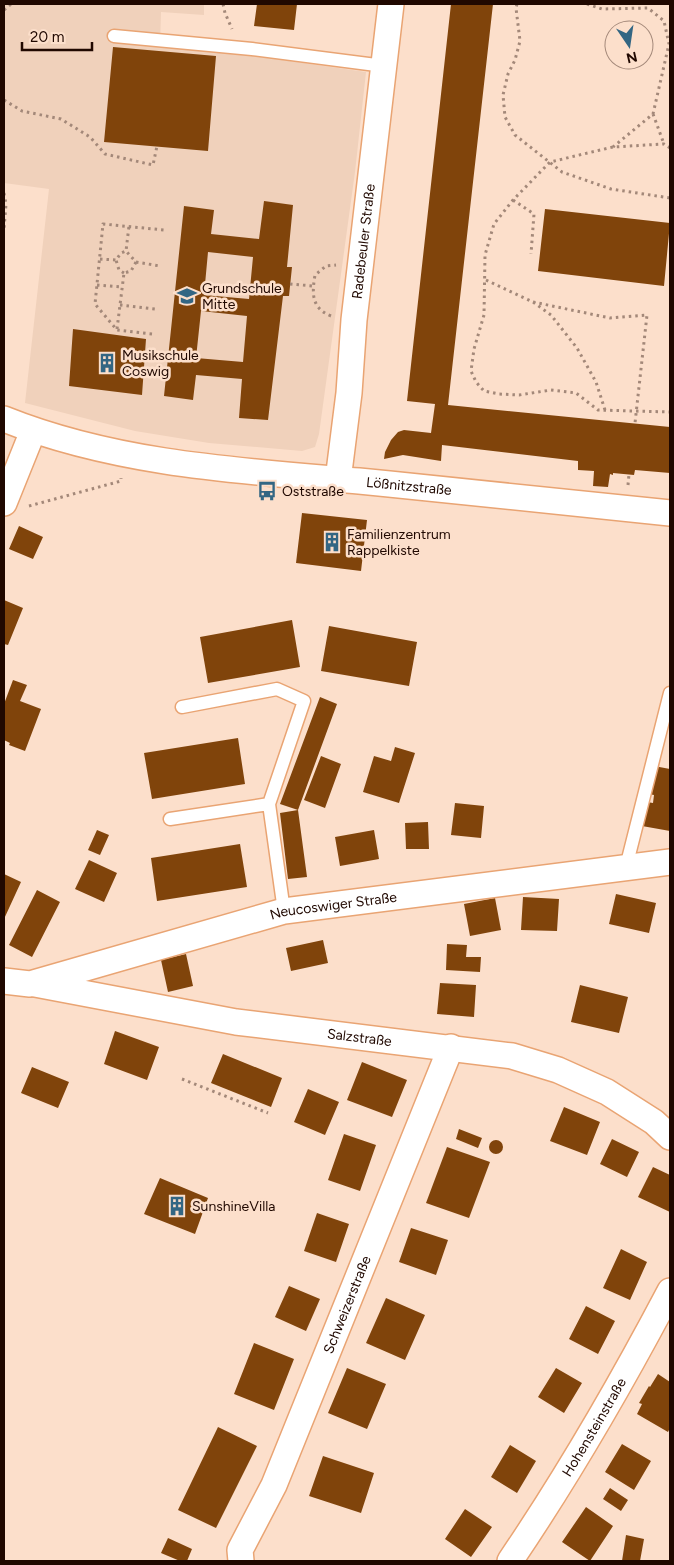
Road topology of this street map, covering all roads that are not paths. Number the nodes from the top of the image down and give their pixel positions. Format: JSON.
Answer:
{"nodes":[{"id":1,"x":391,"y":4,"type":"edge"},
{"id":2,"x":114,"y":36,"type":"dead end"},
{"id":3,"x":384,"y":66,"type":"junction"},
{"id":4,"x":4,"y":419,"type":"edge"},
{"id":5,"x":33,"y":431,"type":"junction"},
{"id":6,"x":338,"y":480,"type":"junction"},
{"id":7,"x":13,"y":505,"type":"edge"},
{"id":8,"x":670,"y":513,"type":"edge"},
{"id":9,"x":670,"y":693,"type":"edge"},
{"id":10,"x":182,"y":708,"type":"dead end"},
{"id":11,"x":269,"y":804,"type":"junction"},
{"id":12,"x":170,"y":819,"type":"dead end"},
{"id":13,"x":670,"y":862,"type":"edge"},
{"id":14,"x":626,"y":867,"type":"junction"},
{"id":15,"x":284,"y":911,"type":"junction"},
{"id":16,"x":4,"y":982,"type":"edge"},
{"id":17,"x":30,"y":984,"type":"junction"},
{"id":18,"x":451,"y":1047,"type":"junction"},
{"id":19,"x":670,"y":1137,"type":"edge"},
{"id":20,"x":670,"y":1291,"type":"edge"},
{"id":21,"x":241,"y":1561,"type":"edge"},
{"id":22,"x":510,"y":1561,"type":"edge"}],
"edges":[{"from":1,"to":3,"type":"street","name":"Radebeuler Straße"},
{"from":2,"to":3,"type":"lane"},
{"from":3,"to":6,"type":"street","name":"Radebeuler Straße"},
{"from":4,"to":5,"type":"street","name":"Lößnitzstraße"},
{"from":5,"to":6,"type":"street","name":"Lößnitzstraße"},
{"from":5,"to":7,"type":"street"},
{"from":6,"to":8,"type":"street","name":"Lößnitzstraße"},
{"from":9,"to":14,"type":"lane"},
{"from":10,"to":11,"type":"lane"},
{"from":11,"to":12,"type":"lane"},
{"from":11,"to":15,"type":"lane"},
{"from":13,"to":14,"type":"street","name":"Neucoswiger Straße"},
{"from":14,"to":15,"type":"street","name":"Neucoswiger Straße"},
{"from":15,"to":17,"type":"street","name":"Neucoswiger Straße"},
{"from":16,"to":17,"type":"street","name":"Neucoswiger Straße"},
{"from":17,"to":18,"type":"street","name":"Salzstraße"},
{"from":18,"to":19,"type":"street","name":"Salzstraße"},
{"from":18,"to":21,"type":"street","name":"Schweizerstraße"},
{"from":20,"to":22,"type":"street","name":"Hohensteinstraße"}]}
